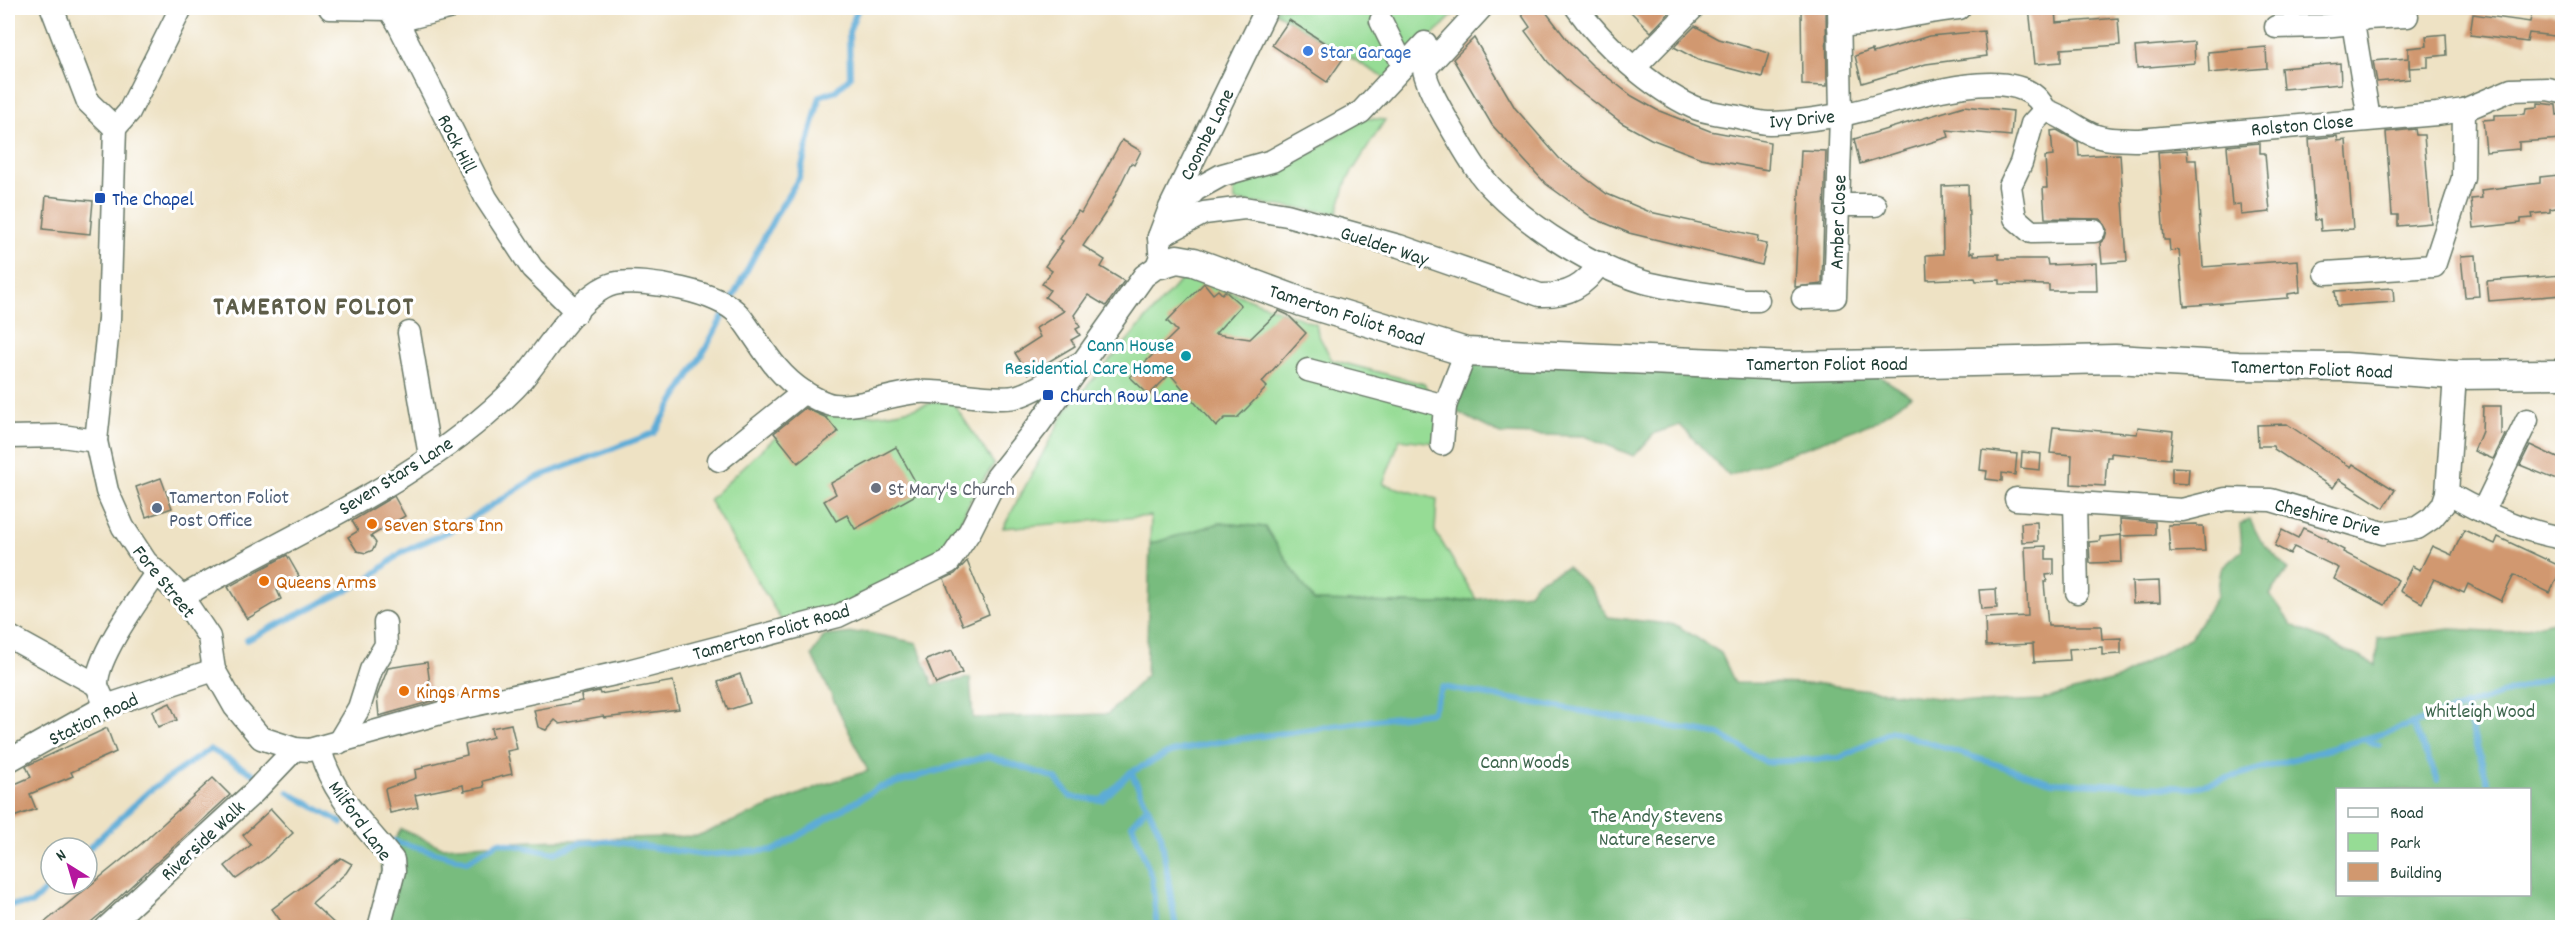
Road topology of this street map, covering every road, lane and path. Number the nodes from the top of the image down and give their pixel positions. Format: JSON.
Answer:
{"nodes":[{"id":1,"x":52,"y":8,"type":"edge"},
{"id":2,"x":182,"y":8,"type":"edge"},
{"id":3,"x":330,"y":8,"type":"edge"},
{"id":4,"x":448,"y":8,"type":"edge"},
{"id":5,"x":1267,"y":8,"type":"edge"},
{"id":6,"x":1481,"y":8,"type":"edge"},
{"id":7,"x":1577,"y":8,"type":"edge"},
{"id":8,"x":1693,"y":8,"type":"edge"},
{"id":9,"x":1959,"y":8,"type":"edge"},
{"id":10,"x":2406,"y":16,"type":"dead end"},
{"id":11,"x":1839,"y":17,"type":"edge"},
{"id":12,"x":398,"y":21,"type":"junction"},
{"id":13,"x":1381,"y":21,"type":"dead end"},
{"id":14,"x":2353,"y":23,"type":"junction"},
{"id":15,"x":2276,"y":27,"type":"dead end"},
{"id":16,"x":1425,"y":43,"type":"dead end"},
{"id":17,"x":1414,"y":67,"type":"junction"},
{"id":18,"x":1635,"y":67,"type":"junction"},
{"id":19,"x":2027,"y":89,"type":"joint"},
{"id":20,"x":2562,"y":92,"type":"edge"},
{"id":21,"x":2045,"y":110,"type":"junction"},
{"id":22,"x":2464,"y":110,"type":"junction"},
{"id":23,"x":1841,"y":115,"type":"junction"},
{"id":24,"x":2368,"y":119,"type":"junction"},
{"id":25,"x":115,"y":128,"type":"junction"},
{"id":26,"x":1212,"y":160,"type":"dead end"},
{"id":27,"x":1178,"y":191,"type":"junction"},
{"id":28,"x":1838,"y":205,"type":"junction"},
{"id":29,"x":1875,"y":205,"type":"dead end"},
{"id":30,"x":2094,"y":231,"type":"dead end"},
{"id":31,"x":1162,"y":241,"type":"junction"},
{"id":32,"x":1600,"y":263,"type":"junction"},
{"id":33,"x":2326,"y":273,"type":"dead end"},
{"id":34,"x":1803,"y":298,"type":"dead end"},
{"id":35,"x":1758,"y":300,"type":"dead end"},
{"id":36,"x":577,"y":312,"type":"junction"},
{"id":37,"x":409,"y":333,"type":"dead end"},
{"id":38,"x":1466,"y":352,"type":"junction"},
{"id":39,"x":1085,"y":361,"type":"junction"},
{"id":40,"x":1308,"y":370,"type":"dead end"},
{"id":41,"x":2562,"y":374,"type":"edge"},
{"id":42,"x":2455,"y":375,"type":"junction"},
{"id":43,"x":804,"y":392,"type":"junction"},
{"id":44,"x":1445,"y":406,"type":"junction"},
{"id":45,"x":2527,"y":420,"type":"dead end"},
{"id":46,"x":8,"y":436,"type":"edge"},
{"id":47,"x":96,"y":441,"type":"junction"},
{"id":48,"x":1442,"y":444,"type":"dead end"},
{"id":49,"x":430,"y":456,"type":"junction"},
{"id":50,"x":719,"y":460,"type":"dead end"},
{"id":51,"x":2447,"y":493,"type":"junction"},
{"id":52,"x":2016,"y":499,"type":"dead end"},
{"id":53,"x":2075,"y":503,"type":"junction"},
{"id":54,"x":2483,"y":512,"type":"junction"},
{"id":55,"x":2562,"y":538,"type":"edge"},
{"id":56,"x":158,"y":572,"type":"junction"},
{"id":57,"x":2077,"y":592,"type":"dead end"},
{"id":58,"x":182,"y":597,"type":"junction"},
{"id":59,"x":385,"y":623,"type":"dead end"},
{"id":60,"x":8,"y":636,"type":"edge"},
{"id":61,"x":214,"y":670,"type":"junction"},
{"id":62,"x":97,"y":685,"type":"junction"},
{"id":63,"x":106,"y":706,"type":"junction"},
{"id":64,"x":329,"y":746,"type":"junction"},
{"id":65,"x":295,"y":749,"type":"junction"},
{"id":66,"x":8,"y":761,"type":"edge"},
{"id":67,"x":106,"y":927,"type":"edge"},
{"id":68,"x":379,"y":927,"type":"edge"}],
"edges":[{"from":1,"to":25,"type":"street"},
{"from":2,"to":25,"type":"street"},
{"from":3,"to":12,"type":"street"},
{"from":4,"to":12,"type":"street"},
{"from":5,"to":27,"type":"street","name":"Coombe Lane"},
{"from":6,"to":17,"type":"street"},
{"from":7,"to":18,"type":"street","name":"Ivy Drive"},
{"from":8,"to":18,"type":"street"},
{"from":9,"to":11,"type":"street"},
{"from":10,"to":14,"type":"street"},
{"from":11,"to":23,"type":"street","name":"Amber Close"},
{"from":12,"to":36,"type":"street","name":"Rock Hill"},
{"from":13,"to":17,"type":"street"},
{"from":14,"to":15,"type":"street"},
{"from":14,"to":24,"type":"street"},
{"from":16,"to":17,"type":"street"},
{"from":17,"to":31,"type":"street"},
{"from":17,"to":32,"type":"street"},
{"from":18,"to":23,"type":"street","name":"Ivy Drive"},
{"from":19,"to":21,"type":"street","name":"Rolston Close"},
{"from":19,"to":23,"type":"street","name":"Ivy Drive"},
{"from":20,"to":22,"type":"street","name":"Rolston Close"},
{"from":21,"to":24,"type":"street","name":"Rolston Close"},
{"from":21,"to":30,"type":"street"},
{"from":22,"to":24,"type":"street","name":"Rolston Close"},
{"from":22,"to":33,"type":"street"},
{"from":23,"to":28,"type":"street","name":"Amber Close"},
{"from":25,"to":47,"type":"street","name":"Fore Street"},
{"from":26,"to":27,"type":"street"},
{"from":27,"to":31,"type":"street","name":"Coombe Lane"},
{"from":28,"to":29,"type":"street"},
{"from":28,"to":34,"type":"street","name":"Amber Close"},
{"from":31,"to":32,"type":"street","name":"Guelder Way"},
{"from":31,"to":38,"type":"main road","name":"Tamerton Foliot Road"},
{"from":31,"to":39,"type":"street","name":"Tamerton Foliot Road"},
{"from":32,"to":35,"type":"street"},
{"from":36,"to":43,"type":"street"},
{"from":36,"to":49,"type":"street","name":"Seven Stars Lane"},
{"from":37,"to":49,"type":"street"},
{"from":38,"to":42,"type":"main road","name":"Tamerton Foliot Road"},
{"from":38,"to":44,"type":"street"},
{"from":39,"to":43,"type":"street"},
{"from":39,"to":64,"type":"street","name":"Tamerton Foliot Road"},
{"from":40,"to":44,"type":"street"},
{"from":41,"to":42,"type":"main road","name":"Tamerton Foliot Road"},
{"from":42,"to":51,"type":"street","name":"Cheshire Drive"},
{"from":43,"to":50,"type":"street"},
{"from":44,"to":48,"type":"street"},
{"from":45,"to":54,"type":"street"},
{"from":46,"to":47,"type":"street"},
{"from":47,"to":56,"type":"street","name":"Fore Street"},
{"from":49,"to":58,"type":"street","name":"Seven Stars Lane"},
{"from":51,"to":53,"type":"street","name":"Cheshire Drive"},
{"from":51,"to":54,"type":"street"},
{"from":52,"to":53,"type":"street","name":"Cheshire Drive"},
{"from":53,"to":57,"type":"street"},
{"from":54,"to":55,"type":"street"},
{"from":56,"to":58,"type":"street","name":"Fore Street"},
{"from":56,"to":62,"type":"street"},
{"from":58,"to":61,"type":"street","name":"Fore Street"},
{"from":59,"to":64,"type":"street"},
{"from":60,"to":62,"type":"street"},
{"from":61,"to":63,"type":"street","name":"Station Road"},
{"from":61,"to":65,"type":"street","name":"Fore Street"},
{"from":62,"to":63,"type":"street"},
{"from":63,"to":66,"type":"street","name":"Station Road"},
{"from":64,"to":65,"type":"street","name":"Fore Street"},
{"from":64,"to":68,"type":"street","name":"Milford Lane"},
{"from":65,"to":67,"type":"street","name":"Riverside Walk"}]}
